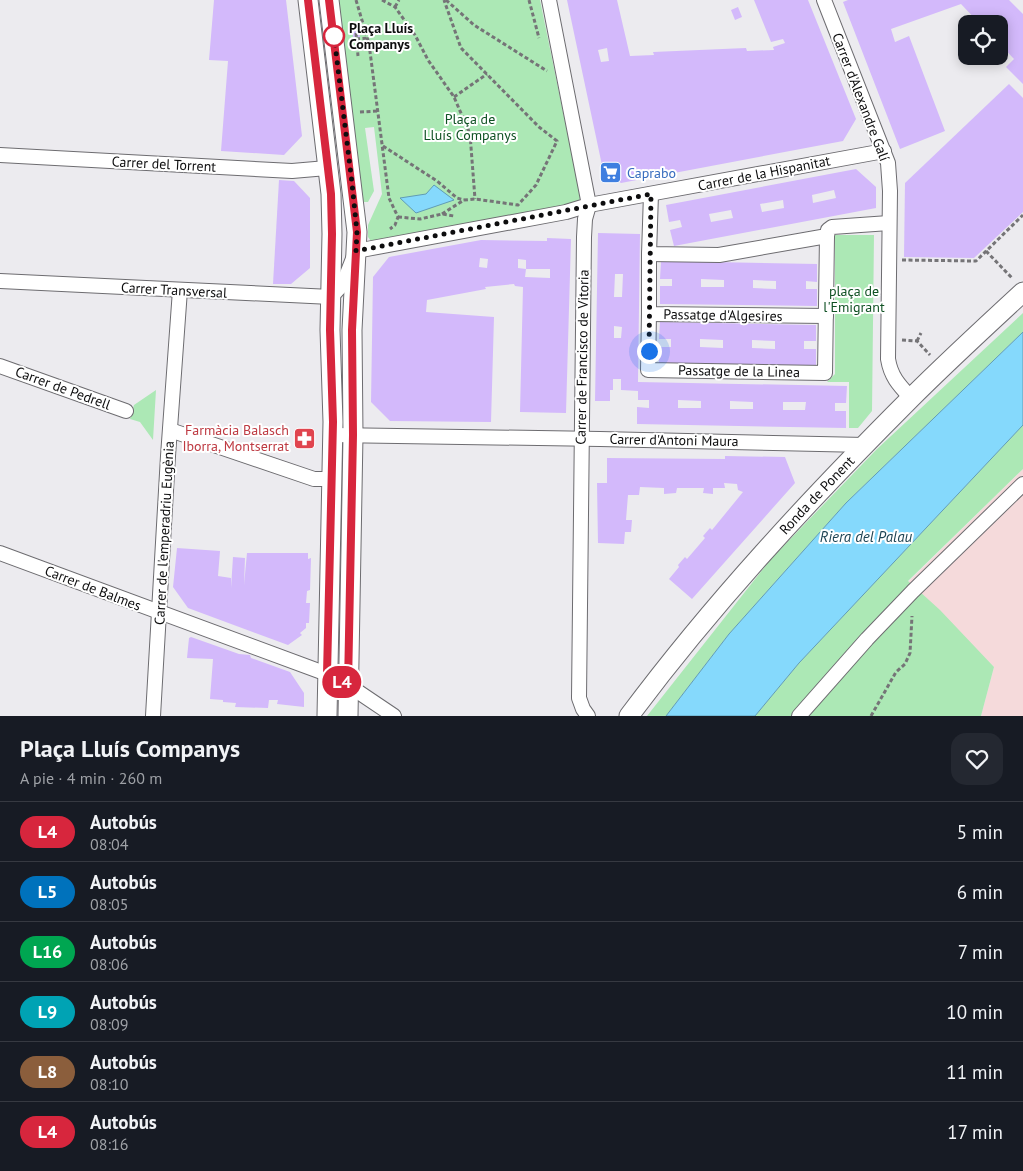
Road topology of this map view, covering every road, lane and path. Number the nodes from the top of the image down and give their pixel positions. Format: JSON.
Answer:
{"nodes":[{"id":1,"x":308,"y":0,"type":"edge"},
{"id":2,"x":329,"y":0,"type":"edge"},
{"id":3,"x":356,"y":0,"type":"edge"},
{"id":4,"x":382,"y":0,"type":"edge"},
{"id":5,"x":399,"y":0,"type":"edge"},
{"id":6,"x":445,"y":0,"type":"edge"},
{"id":7,"x":549,"y":0,"type":"edge"},
{"id":8,"x":824,"y":0,"type":"edge"},
{"id":9,"x":395,"y":8,"type":"junction"},
{"id":10,"x":356,"y":33,"type":"dead end"},
{"id":11,"x":368,"y":38,"type":"junction"},
{"id":12,"x":357,"y":39,"type":"junction"},
{"id":13,"x":351,"y":40,"type":"dead end"},
{"id":14,"x":358,"y":56,"type":"dead end"},
{"id":15,"x":548,"y":72,"type":"dead end"},
{"id":16,"x":487,"y":74,"type":"junction"},
{"id":17,"x":454,"y":97,"type":"junction"},
{"id":18,"x":383,"y":146,"type":"junction"},
{"id":19,"x":884,"y":151,"type":"junction"},
{"id":20,"x":0,"y":155,"type":"edge"},
{"id":21,"x":327,"y":168,"type":"junction"},
{"id":22,"x":651,"y":194,"type":"junction"},
{"id":23,"x":476,"y":199,"type":"junction"},
{"id":24,"x":464,"y":200,"type":"junction"},
{"id":25,"x":589,"y":205,"type":"junction"},
{"id":26,"x":442,"y":214,"type":"dead end"},
{"id":27,"x":1023,"y":214,"type":"edge"},
{"id":28,"x":889,"y":223,"type":"junction"},
{"id":29,"x":395,"y":225,"type":"junction"},
{"id":30,"x":400,"y":227,"type":"dead end"},
{"id":31,"x":388,"y":232,"type":"dead end"},
{"id":32,"x":827,"y":236,"type":"junction"},
{"id":33,"x":356,"y":251,"type":"junction"},
{"id":34,"x":986,"y":251,"type":"junction"},
{"id":35,"x":649,"y":254,"type":"junction"},
{"id":36,"x":902,"y":260,"type":"dead end"},
{"id":37,"x":0,"y":281,"type":"edge"},
{"id":38,"x":1018,"y":285,"type":"edge"},
{"id":39,"x":180,"y":290,"type":"junction"},
{"id":40,"x":337,"y":290,"type":"junction"},
{"id":41,"x":649,"y":314,"type":"junction"},
{"id":42,"x":826,"y":316,"type":"junction"},
{"id":43,"x":921,"y":333,"type":"dead end"},
{"id":44,"x":901,"y":340,"type":"dead end"},
{"id":45,"x":917,"y":341,"type":"junction"},
{"id":46,"x":930,"y":355,"type":"dead end"},
{"id":47,"x":0,"y":366,"type":"edge"},
{"id":48,"x":911,"y":398,"type":"junction"},
{"id":49,"x":126,"y":411,"type":"dead end"},
{"id":50,"x":170,"y":430,"type":"junction"},
{"id":51,"x":332,"y":435,"type":"junction"},
{"id":52,"x":353,"y":435,"type":"junction"},
{"id":53,"x":581,"y":438,"type":"junction"},
{"id":54,"x":865,"y":445,"type":"junction"},
{"id":55,"x":332,"y":479,"type":"junction"},
{"id":56,"x":1023,"y":484,"type":"edge"},
{"id":57,"x":0,"y":553,"type":"edge"},
{"id":58,"x":159,"y":612,"type":"junction"},
{"id":59,"x":912,"y":616,"type":"dead end"},
{"id":60,"x":327,"y":674,"type":"junction"},
{"id":61,"x":348,"y":685,"type":"junction"},
{"id":62,"x":153,"y":716,"type":"edge"},
{"id":63,"x":327,"y":716,"type":"edge"},
{"id":64,"x":348,"y":716,"type":"edge"},
{"id":65,"x":394,"y":716,"type":"edge"},
{"id":66,"x":588,"y":716,"type":"edge"},
{"id":67,"x":629,"y":716,"type":"edge"},
{"id":68,"x":799,"y":716,"type":"edge"},
{"id":69,"x":871,"y":716,"type":"edge"}],
"edges":[{"from":1,"to":21,"type":"street"},
{"from":2,"to":33,"type":"street"},
{"from":3,"to":11,"type":"path"},
{"from":4,"to":9,"type":"path"},
{"from":5,"to":9,"type":"path"},
{"from":6,"to":15,"type":"path"},
{"from":6,"to":16,"type":"path"},
{"from":7,"to":25,"type":"street","name":"Carrer de Francisco de Vitoria"},
{"from":8,"to":19,"type":"street","name":"Carrer d'Alexandre Galí"},
{"from":9,"to":17,"type":"path"},
{"from":10,"to":12,"type":"path"},
{"from":11,"to":12,"type":"path"},
{"from":11,"to":18,"type":"path"},
{"from":12,"to":13,"type":"path"},
{"from":12,"to":14,"type":"path"},
{"from":16,"to":17,"type":"path"},
{"from":16,"to":23,"type":"path"},
{"from":17,"to":23,"type":"path"},
{"from":18,"to":24,"type":"path"},
{"from":18,"to":29,"type":"path"},
{"from":19,"to":22,"type":"street","name":"Carrer de la Hispanitat"},
{"from":19,"to":28,"type":"street","name":"Carrer d'Alexandre Galí"},
{"from":20,"to":21,"type":"street","name":"Carrer del Torrent"},
{"from":21,"to":40,"type":"street"},
{"from":22,"to":25,"type":"street","name":"Carrer de la Hispanitat"},
{"from":22,"to":35,"type":"street","name":"Passatge d'Algesires"},
{"from":23,"to":24,"type":"path"},
{"from":24,"to":26,"type":"path"},
{"from":25,"to":33,"type":"street","name":"Carrer de la Hispanitat"},
{"from":25,"to":53,"type":"street","name":"Carrer de Francisco de Vitoria"},
{"from":27,"to":34,"type":"path"},
{"from":28,"to":32,"type":"street"},
{"from":28,"to":48,"type":"street","name":"Carrer d'Alexandre Galí"},
{"from":29,"to":30,"type":"path"},
{"from":29,"to":31,"type":"path"},
{"from":32,"to":35,"type":"street"},
{"from":32,"to":42,"type":"street"},
{"from":33,"to":40,"type":"street"},
{"from":33,"to":52,"type":"street"},
{"from":34,"to":36,"type":"path"},
{"from":34,"to":38,"type":"path"},
{"from":35,"to":41,"type":"street","name":"Passatge d'Algesires"},
{"from":37,"to":39,"type":"street","name":"Carrer Transversal"},
{"from":38,"to":48,"type":"street","name":"Ronda de Ponent"},
{"from":39,"to":40,"type":"street","name":"Carrer Transversal"},
{"from":39,"to":50,"type":"street","name":"Carrer de l'emperadriu Eugènia"},
{"from":40,"to":51,"type":"street"},
{"from":41,"to":42,"type":"street","name":"Passatge d'Algesires"},
{"from":41,"to":42,"type":"street","name":"Passatge de la Linea"},
{"from":43,"to":45,"type":"path"},
{"from":44,"to":45,"type":"path"},
{"from":45,"to":46,"type":"path"},
{"from":47,"to":49,"type":"street","name":"Carrer de Pedrell"},
{"from":48,"to":54,"type":"street","name":"Ronda de Ponent"},
{"from":50,"to":55,"type":"street"},
{"from":50,"to":58,"type":"street","name":"Carrer de l'emperadriu Eugènia"},
{"from":51,"to":52,"type":"street","name":"Carrer d'Antoni Maura"},
{"from":51,"to":55,"type":"street"},
{"from":52,"to":53,"type":"street","name":"Carrer d'Antoni Maura"},
{"from":52,"to":61,"type":"street"},
{"from":53,"to":54,"type":"street","name":"Carrer d'Antoni Maura"},
{"from":53,"to":66,"type":"street","name":"Carrer de Francisco de Vitoria"},
{"from":54,"to":67,"type":"street","name":"Ronda de Ponent"},
{"from":55,"to":60,"type":"street"},
{"from":56,"to":68,"type":"street"},
{"from":57,"to":58,"type":"street","name":"Carrer de Balmes"},
{"from":58,"to":60,"type":"street","name":"Carrer de Balmes"},
{"from":58,"to":62,"type":"street","name":"Carrer de l'emperadriu Eugènia"},
{"from":59,"to":69,"type":"path"},
{"from":60,"to":61,"type":"street","name":"Carrer de Balmes"},
{"from":60,"to":63,"type":"street"},
{"from":61,"to":64,"type":"street"},
{"from":61,"to":65,"type":"street","name":"Carrer de Balmes"}]}
